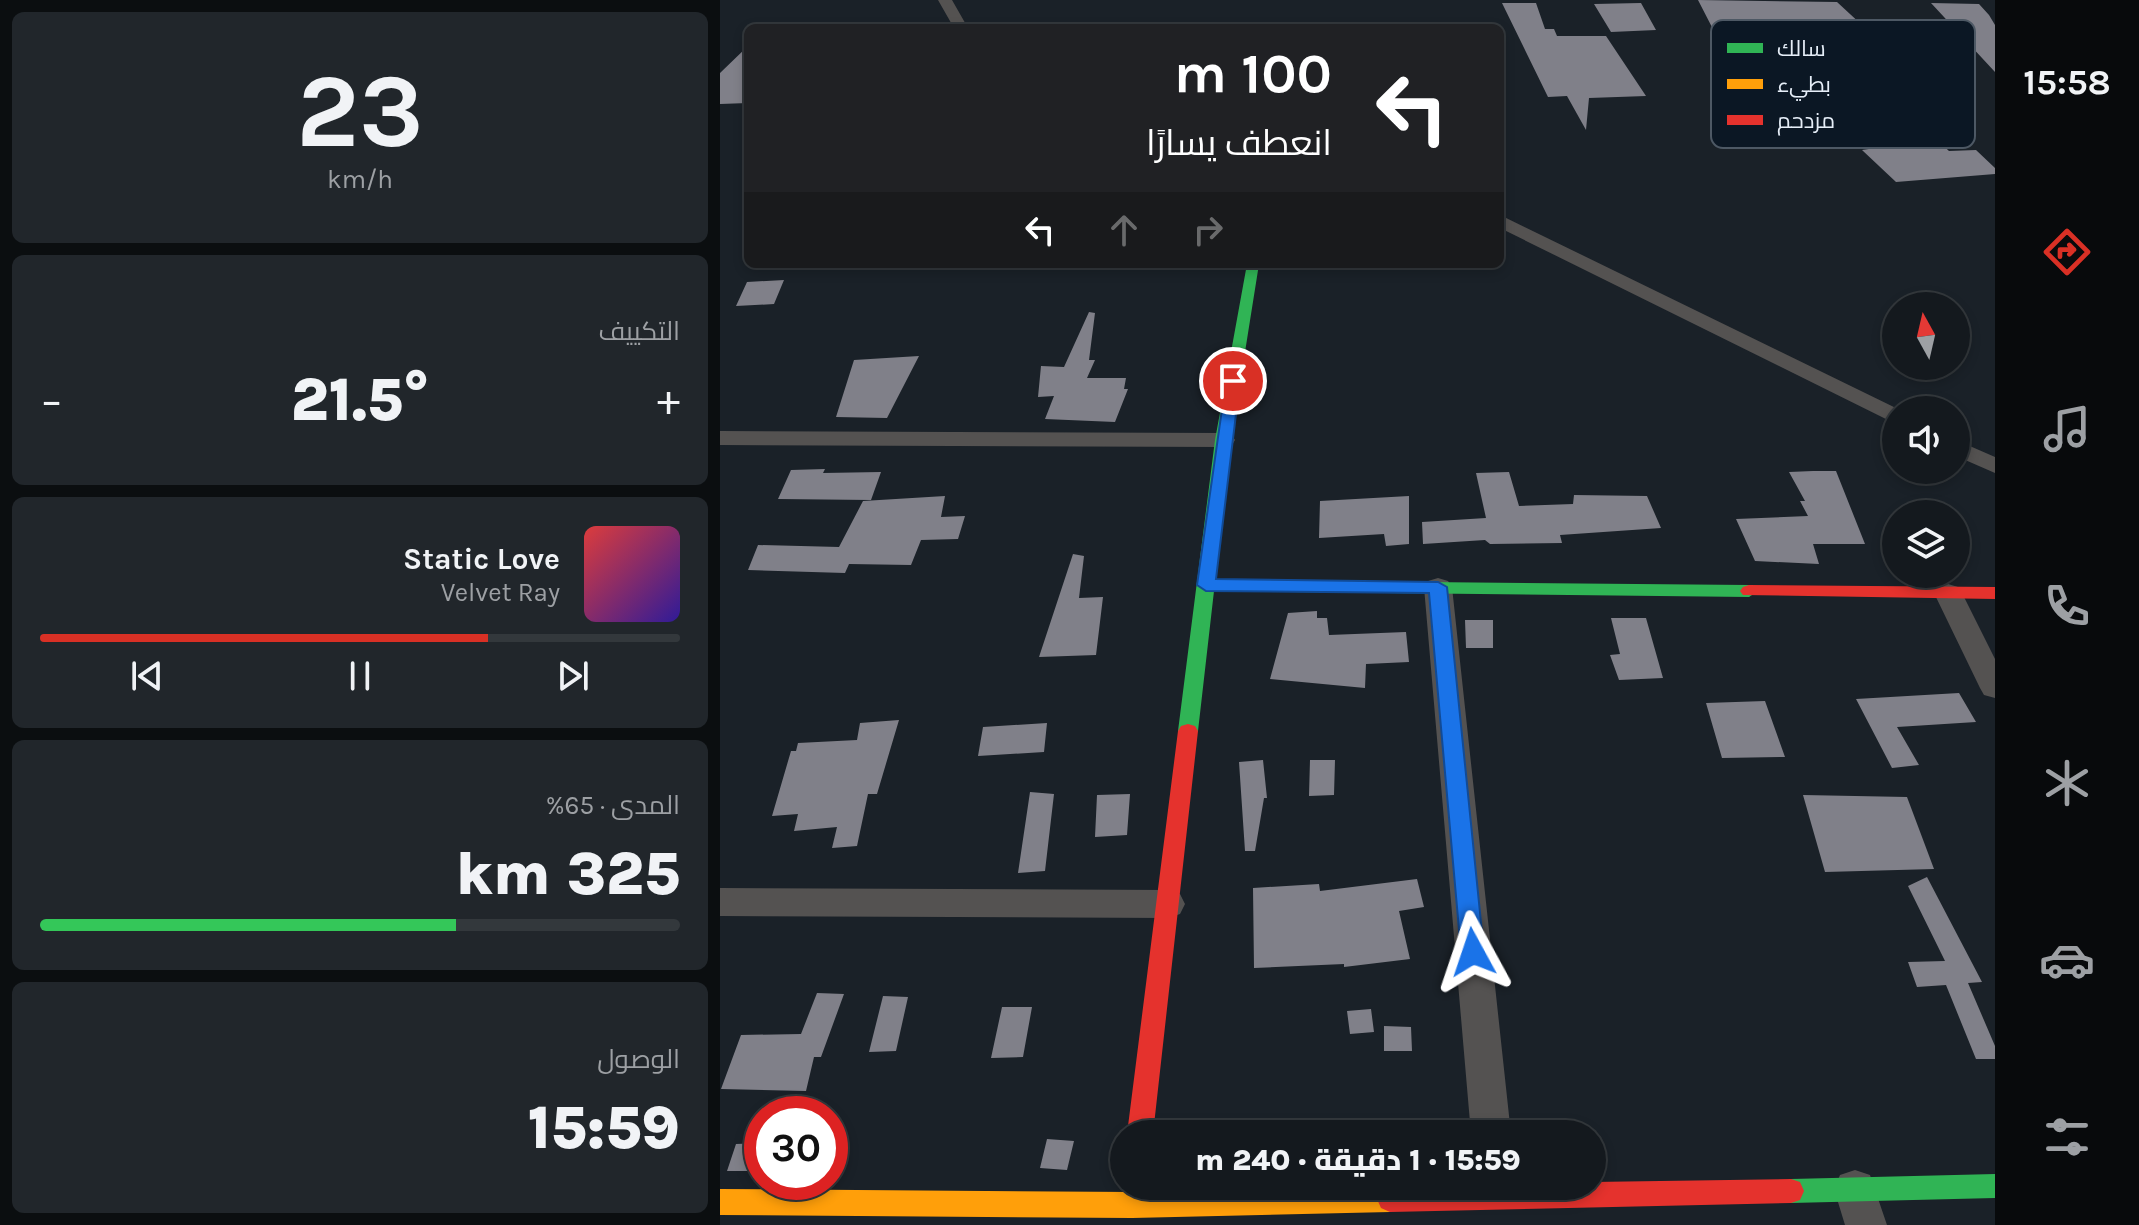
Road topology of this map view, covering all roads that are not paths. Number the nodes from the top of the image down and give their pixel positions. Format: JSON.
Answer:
{"nodes":[{"id":1,"x":945,"y":0,"type":"edge"},
{"id":2,"x":959,"y":24,"type":"edge"},
{"id":3,"x":1504,"y":223,"type":"edge"},
{"id":4,"x":1252,"y":268,"type":"edge"},
{"id":5,"x":1882,"y":410,"type":"edge"},
{"id":6,"x":720,"y":438,"type":"edge"},
{"id":7,"x":1223,"y":440,"type":"junction"},
{"id":8,"x":1970,"y":454,"type":"edge"},
{"id":9,"x":1995,"y":466,"type":"edge"},
{"id":10,"x":1206,"y":585,"type":"junction"},
{"id":11,"x":1438,"y":587,"type":"junction"},
{"id":12,"x":1948,"y":593,"type":"junction"},
{"id":13,"x":1995,"y":593,"type":"edge"},
{"id":14,"x":1995,"y":688,"type":"edge"},
{"id":15,"x":720,"y":902,"type":"edge"},
{"id":16,"x":1168,"y":904,"type":"junction"},
{"id":17,"x":1142,"y":1120,"type":"edge"},
{"id":18,"x":1490,"y":1120,"type":"edge"},
{"id":19,"x":1995,"y":1186,"type":"edge"},
{"id":20,"x":720,"y":1202,"type":"edge"},
{"id":21,"x":1497,"y":1203,"type":"edge"},
{"id":22,"x":1132,"y":1205,"type":"edge"},
{"id":23,"x":1860,"y":1207,"type":"edge"}],
"edges":[{"from":1,"to":2,"type":"street"},
{"from":3,"to":5,"type":"street"},
{"from":4,"to":7,"type":"street"},
{"from":6,"to":7,"type":"street"},
{"from":7,"to":10,"type":"street"},
{"from":8,"to":9,"type":"street"},
{"from":10,"to":11,"type":"street"},
{"from":10,"to":16,"type":"street"},
{"from":11,"to":12,"type":"street"},
{"from":11,"to":18,"type":"street"},
{"from":12,"to":13,"type":"street"},
{"from":12,"to":14,"type":"street"},
{"from":15,"to":16,"type":"street"},
{"from":16,"to":17,"type":"street"},
{"from":19,"to":23,"type":"street"},
{"from":20,"to":22,"type":"street"},
{"from":21,"to":22,"type":"street"},
{"from":21,"to":23,"type":"street"}]}
